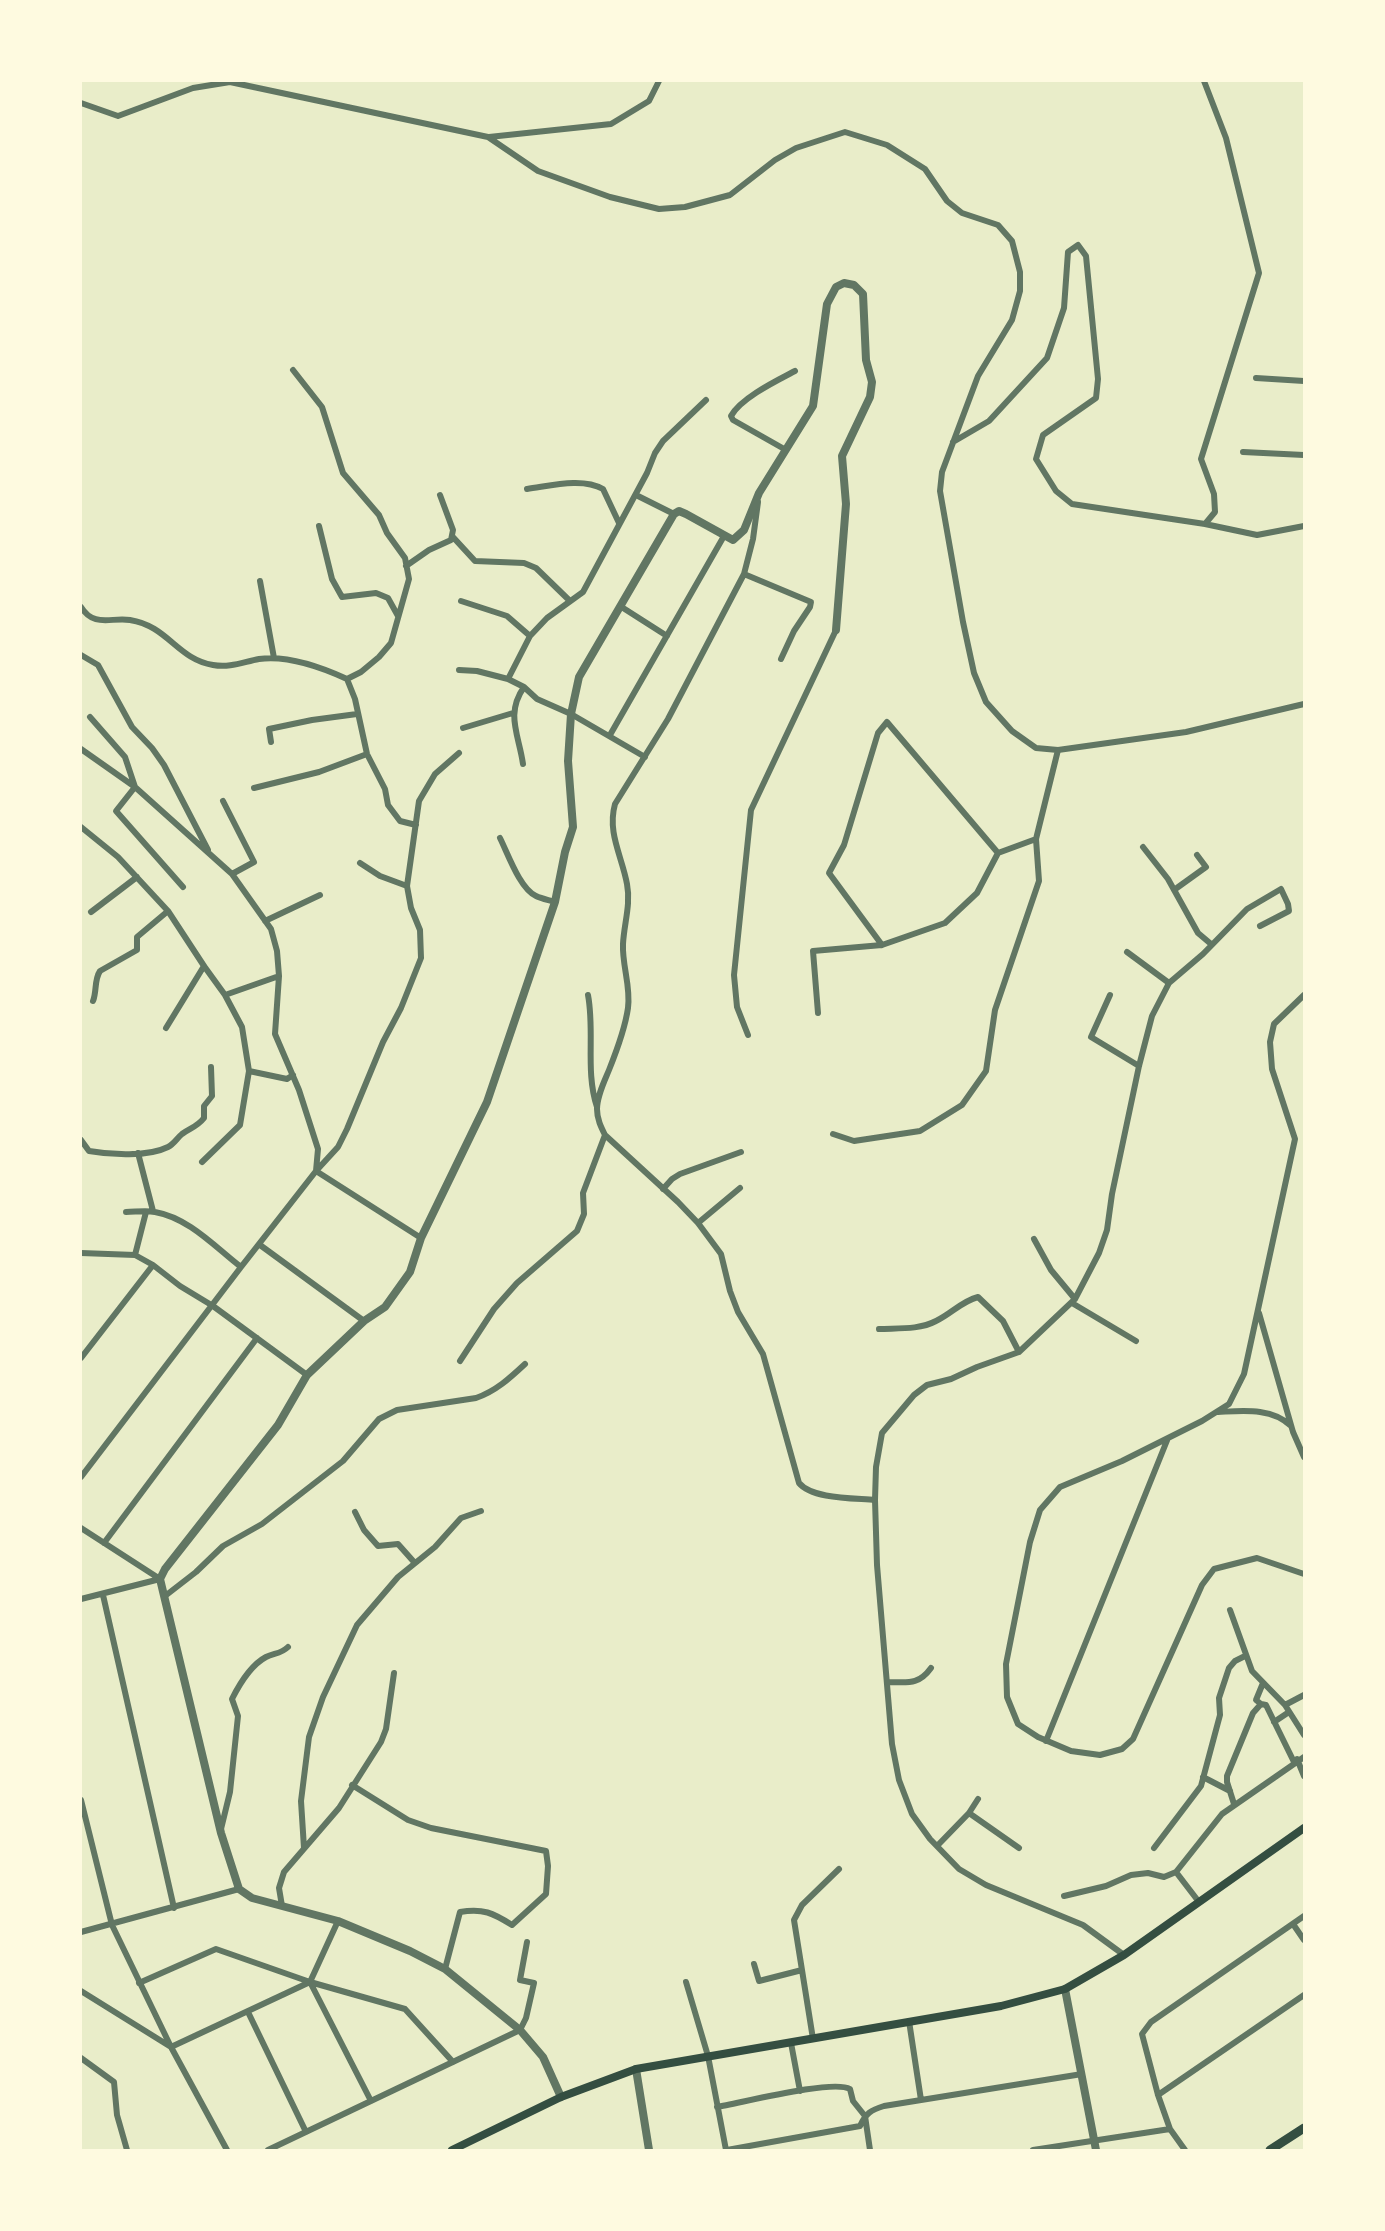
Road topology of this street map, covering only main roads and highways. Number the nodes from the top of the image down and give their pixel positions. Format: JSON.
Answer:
{"nodes":[{"id":1,"x":1304,"y":1828,"type":"edge"},
{"id":2,"x":1304,"y":2128,"type":"edge"},
{"id":3,"x":452,"y":2150,"type":"edge"},
{"id":4,"x":1270,"y":2150,"type":"edge"}],
"edges":[{"from":1,"to":3,"type":"main road"},
{"from":2,"to":4,"type":"main road"}]}
